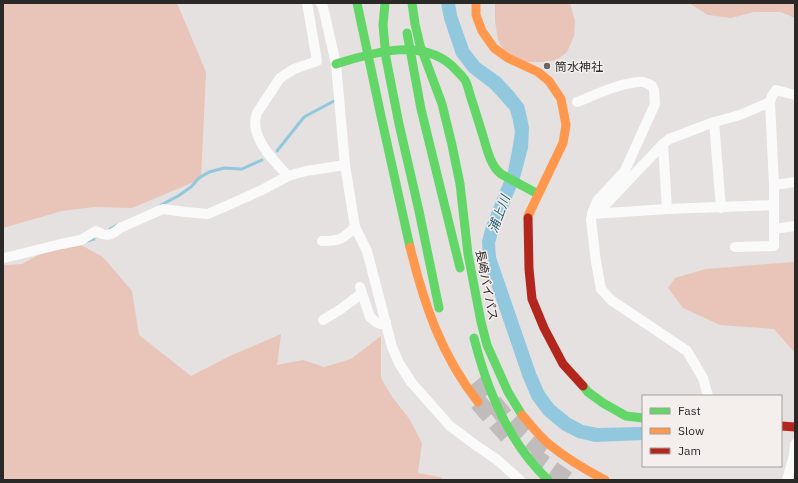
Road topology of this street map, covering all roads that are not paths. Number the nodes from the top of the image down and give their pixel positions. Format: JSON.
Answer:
{"nodes":[{"id":1,"x":307,"y":3,"type":"edge"},
{"id":2,"x":321,"y":3,"type":"edge"},
{"id":3,"x":349,"y":3,"type":"edge"},
{"id":4,"x":358,"y":3,"type":"edge"},
{"id":5,"x":363,"y":3,"type":"edge"},
{"id":6,"x":385,"y":3,"type":"edge"},
{"id":7,"x":412,"y":3,"type":"edge"},
{"id":8,"x":476,"y":3,"type":"edge"},
{"id":9,"x":406,"y":26,"type":"dead end"},
{"id":10,"x":336,"y":64,"type":"junction"},
{"id":11,"x":364,"y":77,"type":"dead end"},
{"id":12,"x":795,"y":95,"type":"edge"},
{"id":13,"x":577,"y":102,"type":"dead end"},
{"id":14,"x":770,"y":102,"type":"junction"},
{"id":15,"x":714,"y":122,"type":"junction"},
{"id":16,"x":663,"y":144,"type":"junction"},
{"id":17,"x":345,"y":166,"type":"junction"},
{"id":18,"x":288,"y":176,"type":"junction"},
{"id":19,"x":795,"y":182,"type":"edge"},
{"id":20,"x":774,"y":185,"type":"junction"},
{"id":21,"x":538,"y":194,"type":"junction"},
{"id":22,"x":774,"y":205,"type":"junction"},
{"id":23,"x":720,"y":208,"type":"junction"},
{"id":24,"x":667,"y":209,"type":"junction"},
{"id":25,"x":592,"y":212,"type":"junction"},
{"id":26,"x":795,"y":226,"type":"edge"},
{"id":27,"x":355,"y":227,"type":"junction"},
{"id":28,"x":774,"y":229,"type":"junction"},
{"id":29,"x":322,"y":241,"type":"dead end"},
{"id":30,"x":735,"y":247,"type":"dead end"},
{"id":31,"x":4,"y":258,"type":"dead end"},
{"id":32,"x":461,"y":276,"type":"dead end"},
{"id":33,"x":410,"y":282,"type":"dead end"},
{"id":34,"x":323,"y":320,"type":"dead end"},
{"id":35,"x":386,"y":322,"type":"junction"},
{"id":36,"x":473,"y":332,"type":"dead end"},
{"id":37,"x":446,"y":353,"type":"junction"},
{"id":38,"x":708,"y":395,"type":"edge"},
{"id":39,"x":478,"y":402,"type":"tunnel mouth"},
{"id":40,"x":642,"y":418,"type":"edge"},
{"id":41,"x":782,"y":426,"type":"edge"},
{"id":42,"x":795,"y":427,"type":"edge"},
{"id":43,"x":795,"y":451,"type":"edge"},
{"id":44,"x":549,"y":456,"type":"tunnel mouth"},
{"id":45,"x":520,"y":480,"type":"edge"},
{"id":46,"x":548,"y":480,"type":"edge"},
{"id":47,"x":588,"y":480,"type":"edge"},
{"id":48,"x":605,"y":480,"type":"edge"},
{"id":49,"x":788,"y":480,"type":"edge"}],
"edges":[{"from":1,"to":18,"type":"street"},
{"from":2,"to":10,"type":"street"},
{"from":3,"to":11,"type":"main road"},
{"from":4,"to":37,"type":"main road"},
{"from":5,"to":6,"type":"main road"},
{"from":7,"to":48,"type":"main road","name":"長崎バイパス"},
{"from":8,"to":21,"type":"main road"},
{"from":9,"to":32,"type":"main road","name":"長崎バイパス"},
{"from":10,"to":17,"type":"street"},
{"from":10,"to":21,"type":"main road"},
{"from":12,"to":14,"type":"street"},
{"from":13,"to":25,"type":"street"},
{"from":14,"to":15,"type":"street"},
{"from":14,"to":20,"type":"street"},
{"from":15,"to":16,"type":"street"},
{"from":15,"to":23,"type":"street"},
{"from":16,"to":24,"type":"street"},
{"from":16,"to":25,"type":"street"},
{"from":17,"to":18,"type":"street"},
{"from":17,"to":27,"type":"street"},
{"from":18,"to":31,"type":"street"},
{"from":19,"to":20,"type":"street"},
{"from":20,"to":22,"type":"street"},
{"from":21,"to":40,"type":"main road"},
{"from":22,"to":23,"type":"street"},
{"from":22,"to":28,"type":"street"},
{"from":23,"to":24,"type":"street"},
{"from":24,"to":25,"type":"street"},
{"from":25,"to":38,"type":"street"},
{"from":26,"to":28,"type":"street"},
{"from":27,"to":29,"type":"street"},
{"from":27,"to":35,"type":"street"},
{"from":28,"to":30,"type":"street"},
{"from":33,"to":37,"type":"main road"},
{"from":34,"to":35,"type":"street"},
{"from":35,"to":45,"type":"street"},
{"from":36,"to":46,"type":"main road","name":"長崎バイパス"},
{"from":37,"to":39,"type":"main road"},
{"from":41,"to":42,"type":"main road"},
{"from":43,"to":49,"type":"street"},
{"from":44,"to":47,"type":"main road"}]}
